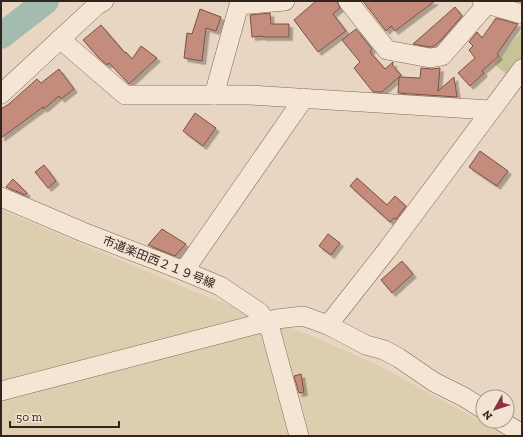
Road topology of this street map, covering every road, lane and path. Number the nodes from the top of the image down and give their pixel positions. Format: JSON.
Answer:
{"nodes":[{"id":1,"x":104,"y":1,"type":"edge"},
{"id":2,"x":285,"y":1,"type":"edge"},
{"id":3,"x":348,"y":1,"type":"edge"},
{"id":4,"x":484,"y":3,"type":"edge"},
{"id":5,"x":522,"y":14,"type":"edge"},
{"id":6,"x":60,"y":39,"type":"junction"},
{"id":7,"x":522,"y":69,"type":"edge"},
{"id":8,"x":1,"y":94,"type":"edge"},
{"id":9,"x":214,"y":95,"type":"junction"},
{"id":10,"x":304,"y":98,"type":"junction"},
{"id":11,"x":490,"y":110,"type":"junction"},
{"id":12,"x":1,"y":197,"type":"edge"},
{"id":13,"x":184,"y":270,"type":"junction"},
{"id":14,"x":266,"y":322,"type":"junction"},
{"id":15,"x":328,"y":325,"type":"junction"},
{"id":16,"x":1,"y":391,"type":"edge"},
{"id":17,"x":475,"y":404,"type":"edge"},
{"id":18,"x":299,"y":436,"type":"edge"}],
"edges":[{"from":1,"to":6,"type":"street"},
{"from":2,"to":9,"type":"street"},
{"from":3,"to":4,"type":"street"},
{"from":4,"to":5,"type":"street"},
{"from":6,"to":8,"type":"street"},
{"from":6,"to":9,"type":"street"},
{"from":7,"to":11,"type":"street"},
{"from":9,"to":10,"type":"street"},
{"from":10,"to":11,"type":"street"},
{"from":10,"to":13,"type":"street"},
{"from":11,"to":15,"type":"street"},
{"from":12,"to":13,"type":"street","name":"市道楽田西２１９号線"},
{"from":13,"to":14,"type":"street","name":"市道楽田西２１９号線"},
{"from":14,"to":15,"type":"street"},
{"from":14,"to":16,"type":"street"},
{"from":14,"to":18,"type":"street","name":"市道楽田西２１９号線"},
{"from":15,"to":17,"type":"street"}]}
